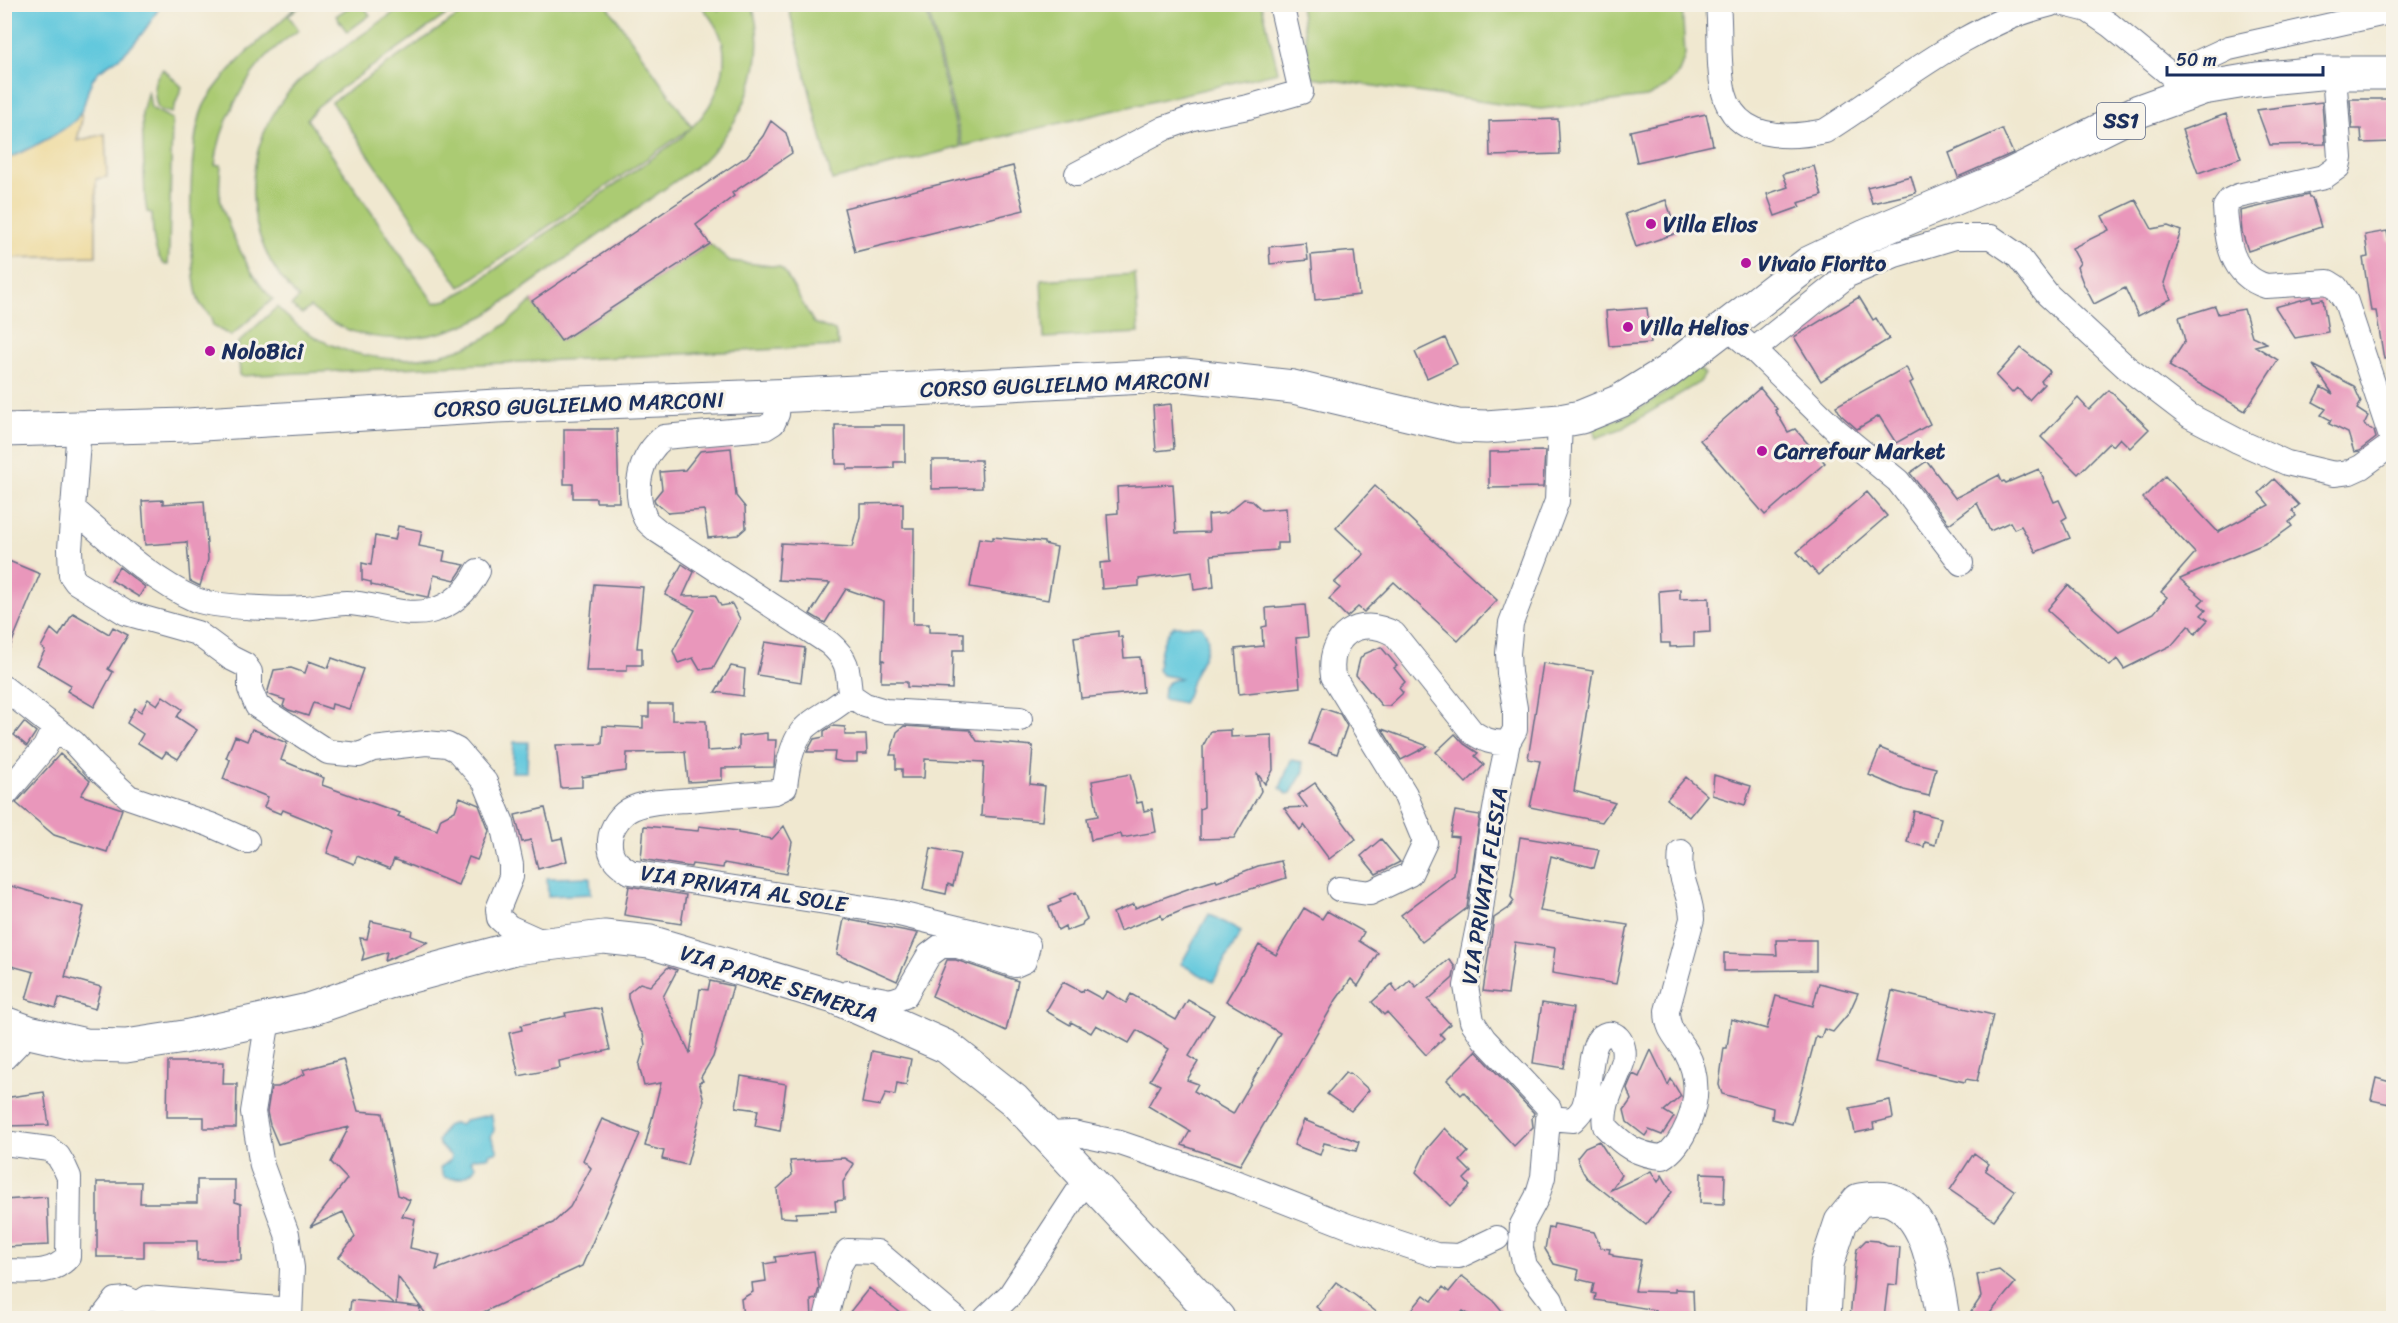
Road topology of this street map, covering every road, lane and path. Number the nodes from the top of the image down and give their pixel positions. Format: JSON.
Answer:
{"nodes":[{"id":1,"x":1281,"y":4,"type":"edge"},
{"id":2,"x":1718,"y":4,"type":"edge"},
{"id":3,"x":2051,"y":4,"type":"edge"},
{"id":4,"x":2064,"y":4,"type":"edge"},
{"id":5,"x":2394,"y":11,"type":"edge"},
{"id":6,"x":2334,"y":73,"type":"junction"},
{"id":7,"x":2394,"y":73,"type":"edge"},
{"id":8,"x":2176,"y":86,"type":"junction"},
{"id":9,"x":1077,"y":174,"type":"dead end"},
{"id":10,"x":1727,"y":327,"type":"junction"},
{"id":11,"x":1754,"y":350,"type":"junction"},
{"id":12,"x":779,"y":396,"type":"junction"},
{"id":13,"x":1560,"y":421,"type":"junction"},
{"id":14,"x":79,"y":428,"type":"junction"},
{"id":15,"x":4,"y":430,"type":"edge"},
{"id":16,"x":2393,"y":443,"type":"edge"},
{"id":17,"x":72,"y":508,"type":"junction"},
{"id":18,"x":1961,"y":563,"type":"dead end"},
{"id":19,"x":478,"y":571,"type":"dead end"},
{"id":20,"x":4,"y":688,"type":"edge"},
{"id":21,"x":850,"y":695,"type":"junction"},
{"id":22,"x":1020,"y":719,"type":"dead end"},
{"id":23,"x":54,"y":728,"type":"junction"},
{"id":24,"x":1508,"y":742,"type":"junction"},
{"id":25,"x":4,"y":796,"type":"edge"},
{"id":26,"x":247,"y":841,"type":"dead end"},
{"id":27,"x":1681,"y":852,"type":"dead end"},
{"id":28,"x":1339,"y":889,"type":"dead end"},
{"id":29,"x":547,"y":944,"type":"junction"},
{"id":30,"x":834,"y":997,"type":"junction"},
{"id":31,"x":268,"y":1019,"type":"junction"},
{"id":32,"x":17,"y":1027,"type":"edge"},
{"id":33,"x":4,"y":1058,"type":"edge"},
{"id":34,"x":1549,"y":1118,"type":"junction"},
{"id":35,"x":1046,"y":1134,"type":"junction"},
{"id":36,"x":4,"y":1143,"type":"edge"},
{"id":37,"x":1087,"y":1178,"type":"junction"},
{"id":38,"x":1497,"y":1238,"type":"dead end"},
{"id":39,"x":4,"y":1271,"type":"edge"},
{"id":40,"x":136,"y":1312,"type":"edge"},
{"id":41,"x":290,"y":1314,"type":"edge"},
{"id":42,"x":102,"y":1318,"type":"edge"},
{"id":43,"x":826,"y":1318,"type":"edge"},
{"id":44,"x":955,"y":1318,"type":"edge"},
{"id":45,"x":986,"y":1318,"type":"edge"},
{"id":46,"x":1218,"y":1318,"type":"edge"},
{"id":47,"x":1557,"y":1318,"type":"edge"},
{"id":48,"x":1824,"y":1318,"type":"edge"},
{"id":49,"x":1943,"y":1318,"type":"edge"}],
"edges":[{"from":1,"to":9,"type":"street"},
{"from":2,"to":3,"type":"street"},
{"from":4,"to":8,"type":"street"},
{"from":5,"to":8,"type":"street"},
{"from":6,"to":7,"type":"main road","name":"CORSO GUGLIELMO MARCONI","number":"SS1"},
{"from":6,"to":8,"type":"main road","name":"CORSO GUGLIELMO MARCONI","number":"SS1"},
{"from":6,"to":16,"type":"street"},
{"from":8,"to":10,"type":"main road","name":"CORSO GUGLIELMO MARCONI","number":"SS1"},
{"from":10,"to":11,"type":"street"},
{"from":10,"to":13,"type":"main road","name":"CORSO GUGLIELMO MARCONI"},
{"from":11,"to":16,"type":"street"},
{"from":11,"to":18,"type":"street"},
{"from":12,"to":13,"type":"main road","name":"CORSO GUGLIELMO MARCONI"},
{"from":12,"to":14,"type":"main road","name":"CORSO GUGLIELMO MARCONI"},
{"from":12,"to":21,"type":"street"},
{"from":13,"to":24,"type":"street","name":"VIA PRIVATA FLESIA"},
{"from":14,"to":15,"type":"main road","name":"CORSO GUGLIELMO MARCONI"},
{"from":14,"to":17,"type":"street"},
{"from":17,"to":19,"type":"street"},
{"from":17,"to":29,"type":"street"},
{"from":20,"to":23,"type":"street"},
{"from":21,"to":22,"type":"street"},
{"from":21,"to":30,"type":"street","name":"VIA PRIVATA AL SOLE"},
{"from":23,"to":25,"type":"street"},
{"from":23,"to":26,"type":"street"},
{"from":24,"to":28,"type":"street"},
{"from":24,"to":34,"type":"street","name":"VIA PRIVATA FLESIA"},
{"from":27,"to":34,"type":"street"},
{"from":29,"to":30,"type":"main road","name":"VIA PADRE SEMERIA"},
{"from":29,"to":31,"type":"main road","name":"VIA PADRE SEMERIA"},
{"from":30,"to":35,"type":"main road","name":"VIA PADRE SEMERIA"},
{"from":31,"to":32,"type":"main road","name":"VIA PADRE SEMERIA"},
{"from":31,"to":41,"type":"street"},
{"from":32,"to":33,"type":"street"},
{"from":34,"to":47,"type":"street"},
{"from":35,"to":37,"type":"main road","name":"VIA PADRE SEMERIA"},
{"from":35,"to":38,"type":"street"},
{"from":36,"to":39,"type":"street"},
{"from":37,"to":45,"type":"street"},
{"from":37,"to":46,"type":"main road","name":"VIA PADRE SEMERIA"},
{"from":40,"to":41,"type":"street"},
{"from":40,"to":42,"type":"street"},
{"from":43,"to":44,"type":"street"},
{"from":48,"to":49,"type":"main road"}]}
